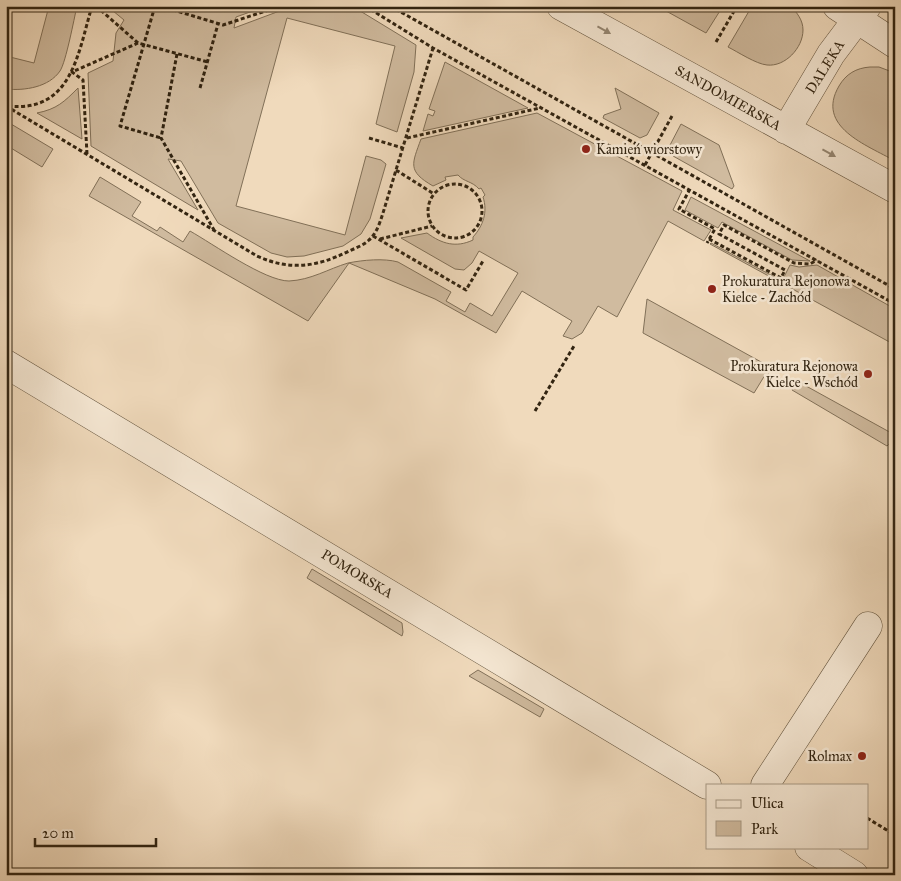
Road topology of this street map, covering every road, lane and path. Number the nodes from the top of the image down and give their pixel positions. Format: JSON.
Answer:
{"nodes":[{"id":1,"x":92,"y":6,"type":"edge"},
{"id":2,"x":96,"y":6,"type":"edge"},
{"id":3,"x":155,"y":6,"type":"edge"},
{"id":4,"x":160,"y":6,"type":"edge"},
{"id":5,"x":281,"y":6,"type":"edge"},
{"id":6,"x":364,"y":6,"type":"edge"},
{"id":7,"x":390,"y":6,"type":"edge"},
{"id":8,"x":561,"y":6,"type":"edge"},
{"id":9,"x":737,"y":6,"type":"edge"},
{"id":10,"x":854,"y":11,"type":"edge"},
{"id":11,"x":218,"y":24,"type":"junction"},
{"id":12,"x":716,"y":42,"type":"dead end"},
{"id":13,"x":138,"y":44,"type":"junction"},
{"id":14,"x":895,"y":44,"type":"edge"},
{"id":15,"x":144,"y":45,"type":"junction"},
{"id":16,"x":433,"y":48,"type":"junction"},
{"id":17,"x":178,"y":54,"type":"junction"},
{"id":18,"x":208,"y":62,"type":"junction"},
{"id":19,"x":72,"y":72,"type":"junction"},
{"id":20,"x":200,"y":88,"type":"dead end"},
{"id":21,"x":6,"y":106,"type":"edge"},
{"id":22,"x":540,"y":108,"type":"junction"},
{"id":23,"x":672,"y":116,"type":"dead end"},
{"id":24,"x":786,"y":130,"type":"junction"},
{"id":25,"x":161,"y":138,"type":"junction"},
{"id":26,"x":369,"y":138,"type":"dead end"},
{"id":27,"x":406,"y":138,"type":"junction"},
{"id":28,"x":403,"y":148,"type":"junction"},
{"id":29,"x":652,"y":152,"type":"junction"},
{"id":30,"x":87,"y":155,"type":"junction"},
{"id":31,"x":645,"y":165,"type":"junction"},
{"id":32,"x":396,"y":170,"type":"junction"},
{"id":33,"x":690,"y":189,"type":"junction"},
{"id":34,"x":895,"y":189,"type":"edge"},
{"id":35,"x":434,"y":194,"type":"junction"},
{"id":36,"x":432,"y":226,"type":"junction"},
{"id":37,"x":215,"y":232,"type":"junction"},
{"id":38,"x":373,"y":236,"type":"junction"},
{"id":39,"x":380,"y":240,"type":"junction"},
{"id":40,"x":818,"y":260,"type":"junction"},
{"id":41,"x":482,"y":261,"type":"dead end"},
{"id":42,"x":895,"y":289,"type":"edge"},
{"id":43,"x":895,"y":304,"type":"edge"},
{"id":44,"x":574,"y":346,"type":"dead end"},
{"id":45,"x":6,"y":364,"type":"edge"},
{"id":46,"x":535,"y":411,"type":"dead end"},
{"id":47,"x":868,"y":626,"type":"dead end"},
{"id":48,"x":706,"y":784,"type":"edge"},
{"id":49,"x":766,"y":784,"type":"edge"},
{"id":50,"x":868,"y":819,"type":"edge"},
{"id":51,"x":895,"y":835,"type":"edge"},
{"id":52,"x":812,"y":848,"type":"edge"},
{"id":53,"x":854,"y":875,"type":"edge"}],
"edges":[{"from":1,"to":19,"type":"path"},
{"from":2,"to":13,"type":"path"},
{"from":3,"to":15,"type":"path"},
{"from":4,"to":11,"type":"path"},
{"from":5,"to":11,"type":"path"},
{"from":6,"to":16,"type":"path"},
{"from":7,"to":29,"type":"path"},
{"from":8,"to":24,"type":"street","name":"SANDOMIERSKA","one_way":true},
{"from":9,"to":12,"type":"path"},
{"from":10,"to":14,"type":"street"},
{"from":10,"to":24,"type":"street","name":"DALEKA"},
{"from":11,"to":18,"type":"path"},
{"from":13,"to":15,"type":"path"},
{"from":13,"to":19,"type":"path"},
{"from":15,"to":17,"type":"path"},
{"from":15,"to":25,"type":"path"},
{"from":16,"to":22,"type":"path"},
{"from":16,"to":27,"type":"path"},
{"from":17,"to":18,"type":"path"},
{"from":17,"to":25,"type":"path"},
{"from":18,"to":20,"type":"path"},
{"from":19,"to":21,"type":"path"},
{"from":19,"to":30,"type":"path"},
{"from":21,"to":30,"type":"path"},
{"from":22,"to":27,"type":"path"},
{"from":22,"to":31,"type":"path"},
{"from":23,"to":29,"type":"path"},
{"from":24,"to":34,"type":"street","name":"SANDOMIERSKA","one_way":true},
{"from":25,"to":37,"type":"path"},
{"from":26,"to":28,"type":"path"},
{"from":27,"to":28,"type":"path"},
{"from":28,"to":32,"type":"path"},
{"from":29,"to":31,"type":"path"},
{"from":29,"to":42,"type":"path"},
{"from":30,"to":37,"type":"path"},
{"from":31,"to":33,"type":"path"},
{"from":32,"to":35,"type":"path"},
{"from":32,"to":38,"type":"path"},
{"from":33,"to":40,"type":"path"},
{"from":33,"to":40,"type":"path"},
{"from":35,"to":36,"type":"path"},
{"from":35,"to":36,"type":"path"},
{"from":36,"to":39,"type":"path"},
{"from":37,"to":38,"type":"path"},
{"from":38,"to":39,"type":"path"},
{"from":39,"to":41,"type":"path"},
{"from":40,"to":43,"type":"path"},
{"from":44,"to":46,"type":"path"},
{"from":45,"to":48,"type":"street","name":"POMORSKA"},
{"from":47,"to":49,"type":"street"},
{"from":50,"to":51,"type":"path"},
{"from":52,"to":53,"type":"street"}]}
